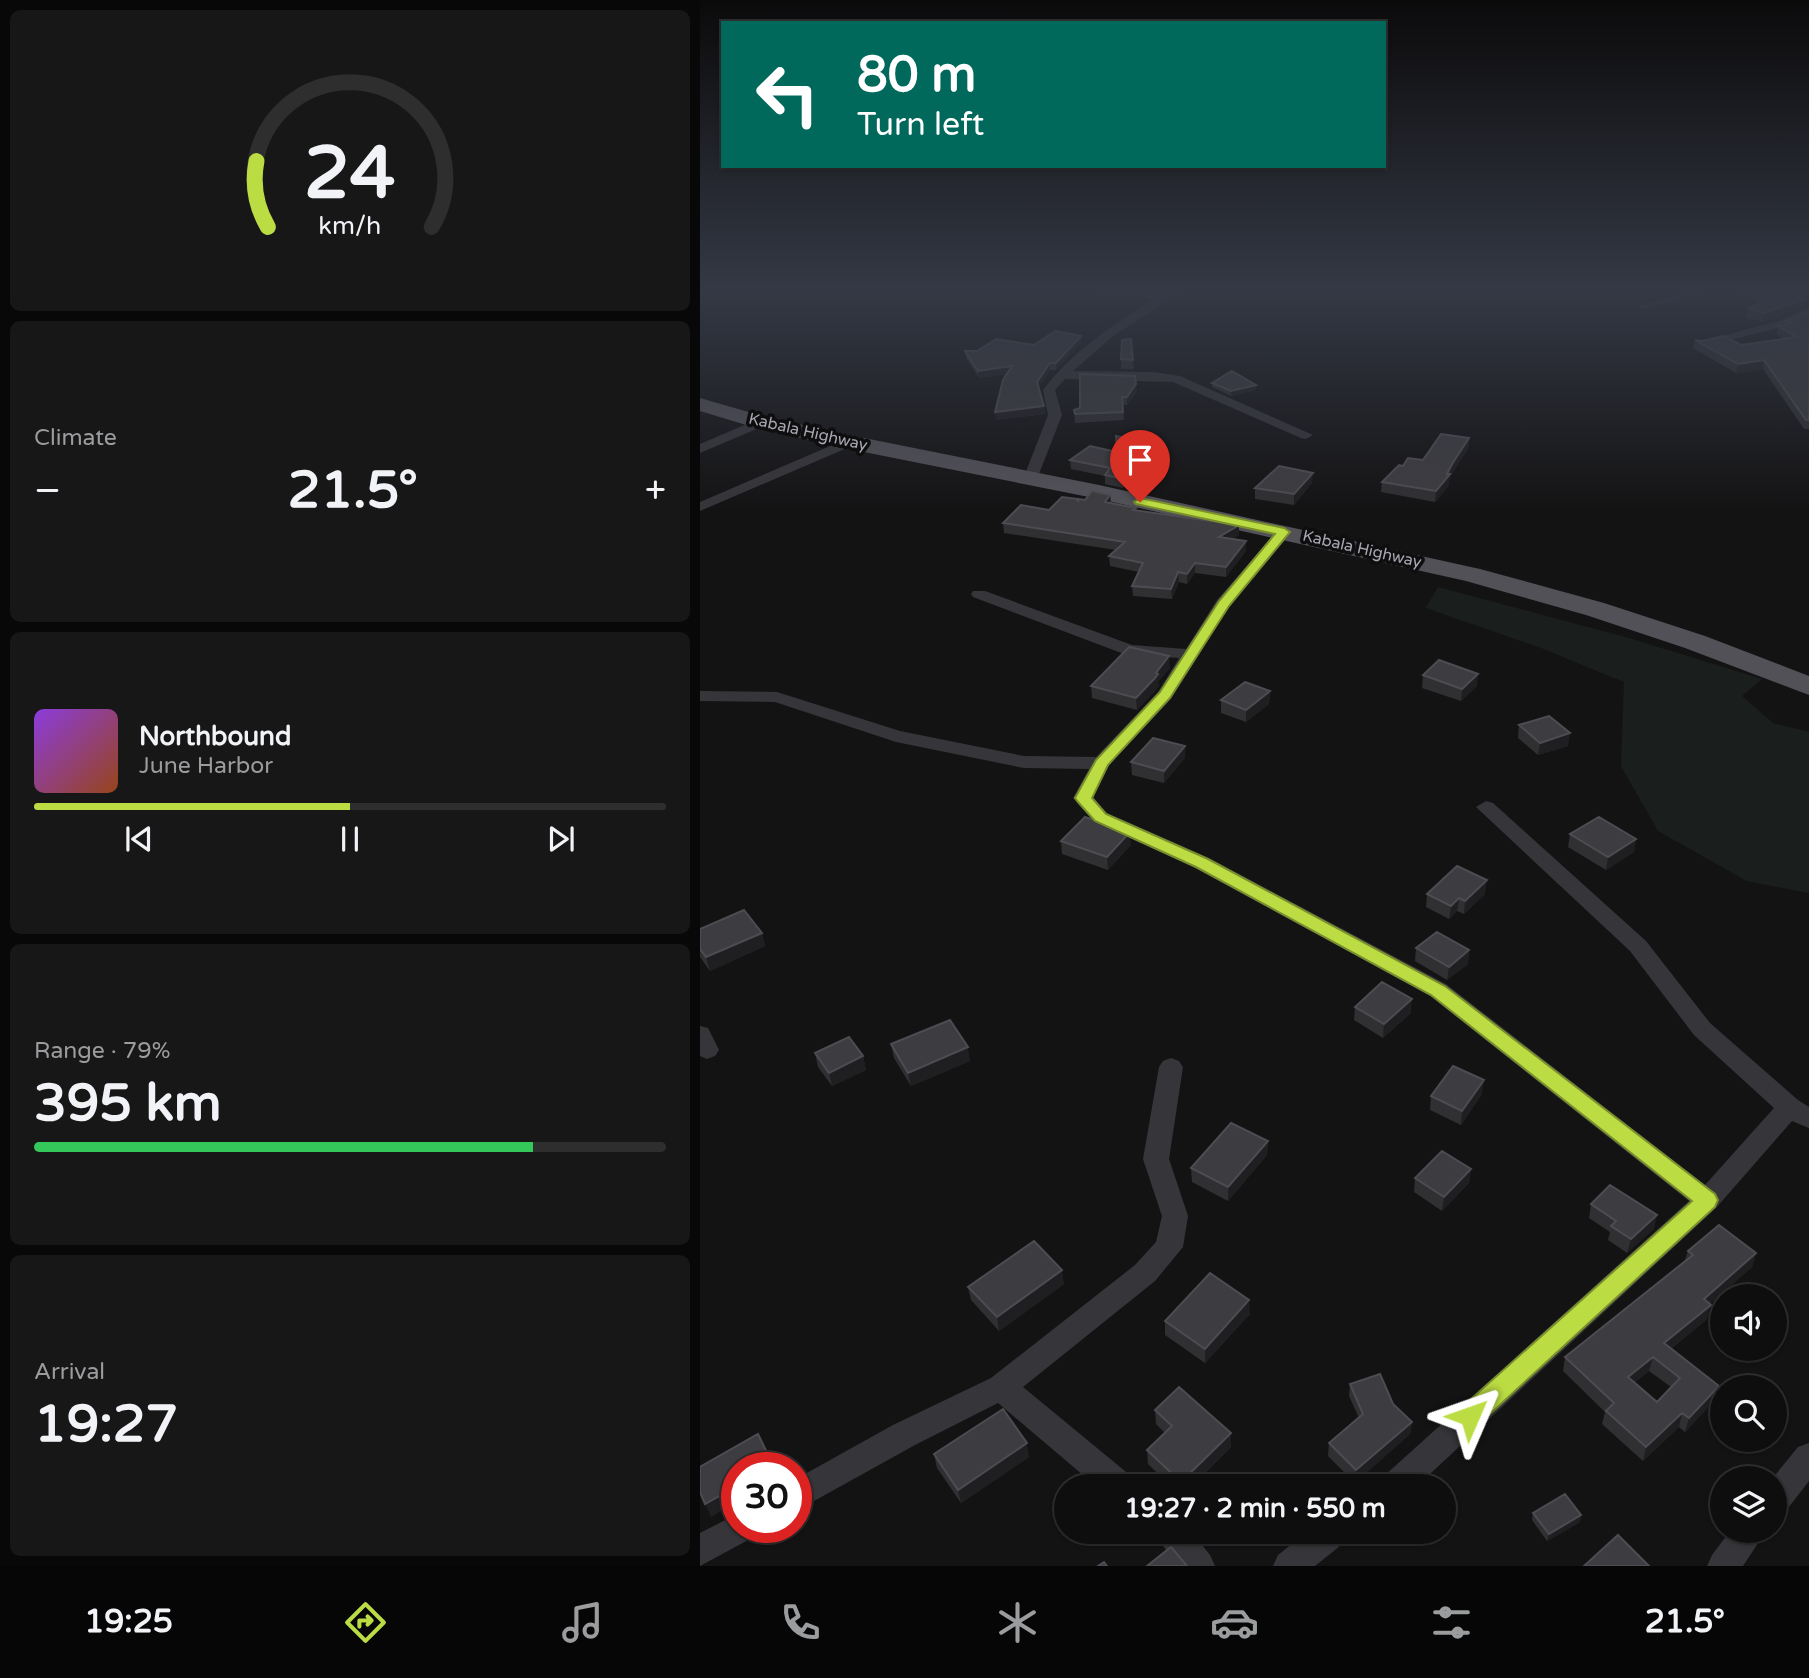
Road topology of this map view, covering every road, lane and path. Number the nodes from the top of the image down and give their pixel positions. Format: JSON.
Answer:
{"nodes":[{"id":1,"x":1073,"y":363,"type":"edge"},
{"id":2,"x":1060,"y":375,"type":"junction"},
{"id":3,"x":700,"y":404,"type":"edge"},
{"id":4,"x":761,"y":422,"type":"junction"},
{"id":5,"x":1306,"y":435,"type":"dead end"},
{"id":6,"x":849,"y":442,"type":"junction"},
{"id":7,"x":700,"y":449,"type":"edge"},
{"id":8,"x":1030,"y":479,"type":"junction"},
{"id":9,"x":700,"y":507,"type":"edge"},
{"id":10,"x":1284,"y":532,"type":"junction"},
{"id":11,"x":979,"y":594,"type":"dead end"},
{"id":12,"x":1190,"y":654,"type":"junction"},
{"id":13,"x":1809,"y":686,"type":"edge"},
{"id":14,"x":700,"y":696,"type":"edge"},
{"id":15,"x":1101,"y":763,"type":"junction"},
{"id":16,"x":1486,"y":807,"type":"dead end"},
{"id":17,"x":1171,"y":1067,"type":"dead end"},
{"id":18,"x":1799,"y":1113,"type":"edge"},
{"id":19,"x":1707,"y":1200,"type":"junction"},
{"id":20,"x":1001,"y":1387,"type":"junction"},
{"id":21,"x":1809,"y":1457,"type":"edge"},
{"id":22,"x":1105,"y":1474,"type":"edge"},
{"id":23,"x":1408,"y":1474,"type":"edge"},
{"id":24,"x":1787,"y":1485,"type":"edge"},
{"id":25,"x":812,"y":1487,"type":"edge"},
{"id":26,"x":721,"y":1538,"type":"edge"},
{"id":27,"x":1741,"y":1543,"type":"edge"},
{"id":28,"x":1181,"y":1544,"type":"edge"},
{"id":29,"x":1317,"y":1544,"type":"edge"},
{"id":30,"x":700,"y":1550,"type":"edge"},
{"id":31,"x":1199,"y":1566,"type":"edge"},
{"id":32,"x":1289,"y":1566,"type":"edge"},
{"id":33,"x":1723,"y":1566,"type":"edge"}],
"edges":[{"from":1,"to":2,"type":"street"},
{"from":2,"to":5,"type":"street"},
{"from":2,"to":8,"type":"street"},
{"from":3,"to":4,"type":"main road","name":"Kabala Highway"},
{"from":4,"to":6,"type":"main road","name":"Kabala Highway"},
{"from":4,"to":7,"type":"street"},
{"from":6,"to":8,"type":"main road","name":"Kabala Highway"},
{"from":6,"to":9,"type":"street"},
{"from":8,"to":10,"type":"main road","name":"Kabala Highway"},
{"from":10,"to":12,"type":"street"},
{"from":10,"to":13,"type":"main road","name":"Kabala Highway"},
{"from":11,"to":12,"type":"street"},
{"from":12,"to":15,"type":"street"},
{"from":14,"to":15,"type":"street"},
{"from":15,"to":19,"type":"street"},
{"from":16,"to":18,"type":"street"},
{"from":17,"to":20,"type":"street"},
{"from":18,"to":19,"type":"street"},
{"from":19,"to":23,"type":"street"},
{"from":20,"to":22,"type":"street"},
{"from":20,"to":25,"type":"street"},
{"from":21,"to":24,"type":"street"},
{"from":26,"to":30,"type":"street"},
{"from":27,"to":33,"type":"street"},
{"from":28,"to":31,"type":"street"},
{"from":29,"to":32,"type":"street"}]}
